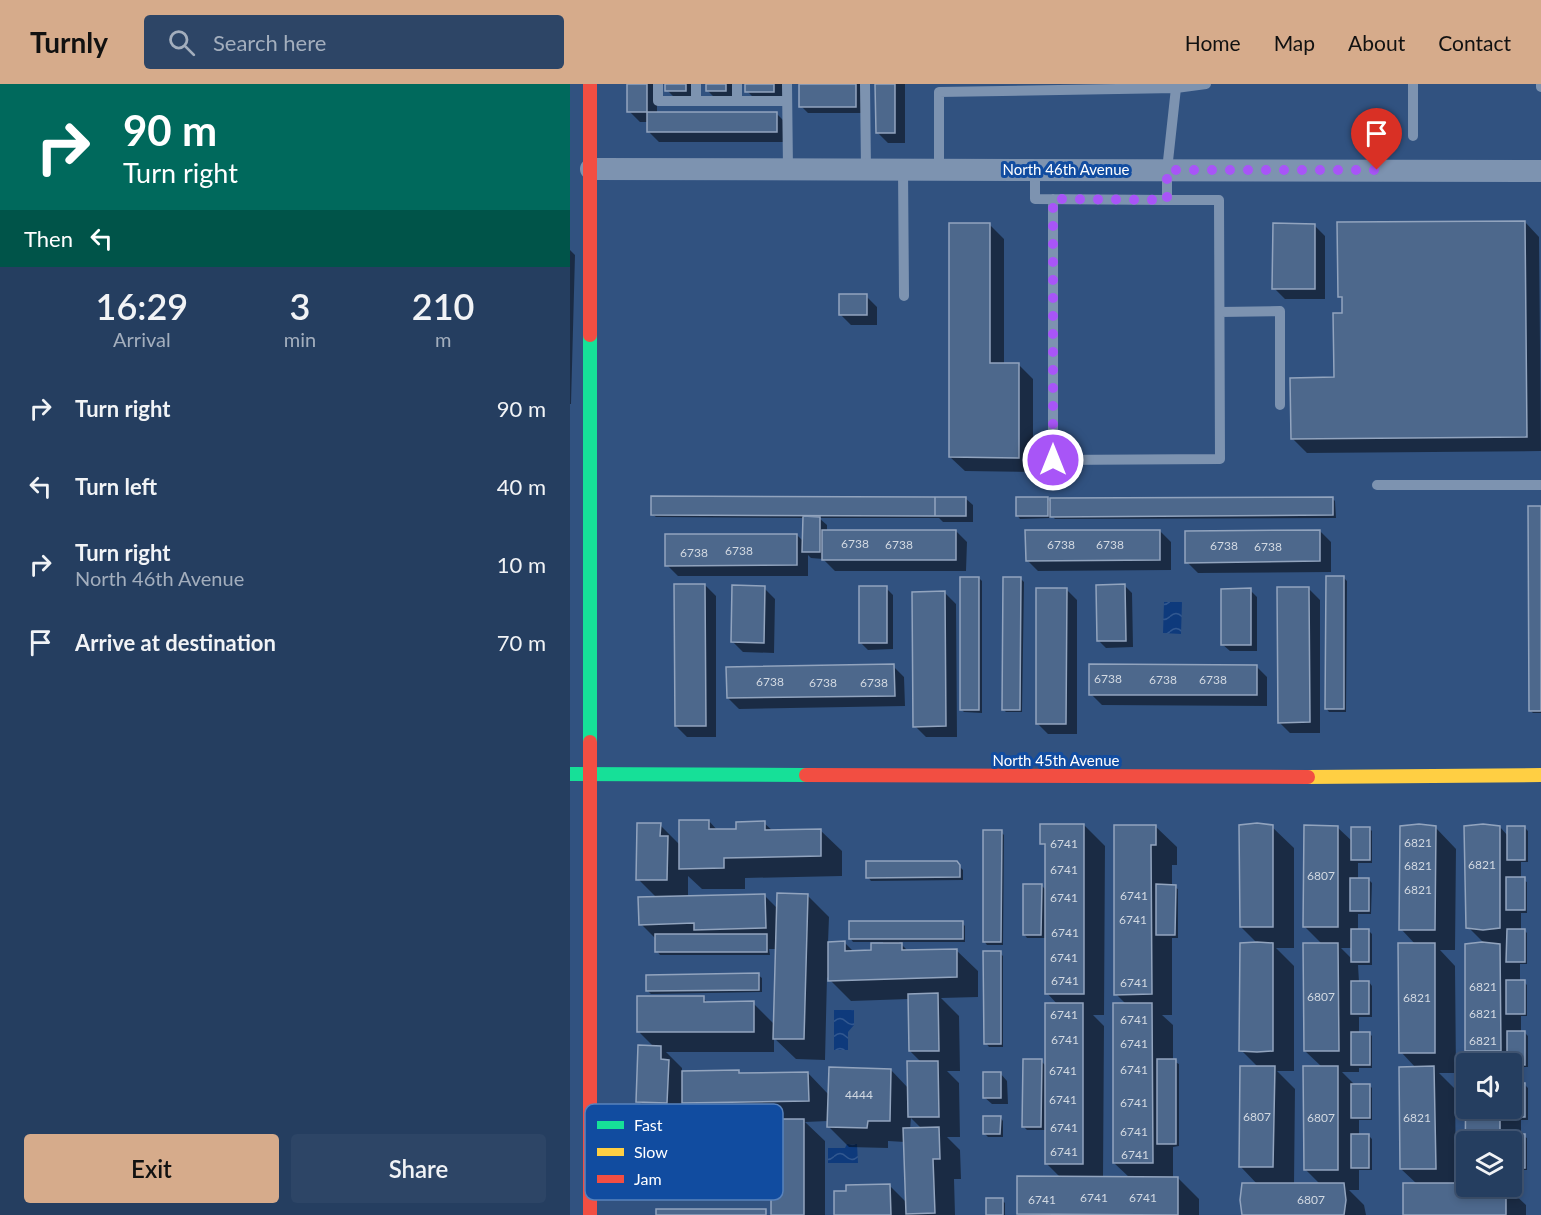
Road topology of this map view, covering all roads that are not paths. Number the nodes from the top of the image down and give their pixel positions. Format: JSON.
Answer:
{"nodes":[{"id":1,"x":590,"y":84,"type":"edge"},
{"id":2,"x":658,"y":84,"type":"edge"},
{"id":3,"x":696,"y":84,"type":"edge"},
{"id":4,"x":737,"y":84,"type":"edge"},
{"id":5,"x":787,"y":84,"type":"edge"},
{"id":6,"x":866,"y":84,"type":"edge"},
{"id":7,"x":1206,"y":84,"type":"edge"},
{"id":8,"x":1413,"y":84,"type":"edge"},
{"id":9,"x":939,"y":88,"type":"edge"},
{"id":10,"x":1176,"y":88,"type":"junction"},
{"id":11,"x":696,"y":101,"type":"junction"},
{"id":12,"x":737,"y":101,"type":"junction"},
{"id":13,"x":787,"y":101,"type":"junction"},
{"id":14,"x":1413,"y":136,"type":"dead end"},
{"id":15,"x":587,"y":162,"type":"junction"},
{"id":16,"x":788,"y":169,"type":"junction"},
{"id":17,"x":866,"y":169,"type":"junction"},
{"id":18,"x":903,"y":169,"type":"junction"},
{"id":19,"x":939,"y":169,"type":"junction"},
{"id":20,"x":1035,"y":170,"type":"junction"},
{"id":21,"x":1167,"y":170,"type":"junction"},
{"id":22,"x":1541,"y":171,"type":"edge"},
{"id":23,"x":1053,"y":199,"type":"junction"},
{"id":24,"x":1167,"y":200,"type":"junction"},
{"id":25,"x":904,"y":296,"type":"dead end"},
{"id":26,"x":1220,"y":312,"type":"junction"},
{"id":27,"x":1280,"y":405,"type":"dead end"},
{"id":28,"x":1377,"y":485,"type":"dead end"},
{"id":29,"x":1541,"y":485,"type":"edge"},
{"id":30,"x":570,"y":774,"type":"edge"},
{"id":31,"x":591,"y":774,"type":"junction"},
{"id":32,"x":1541,"y":775,"type":"edge"},
{"id":33,"x":590,"y":1104,"type":"edge"},
{"id":34,"x":590,"y":1200,"type":"edge"},
{"id":35,"x":590,"y":1215,"type":"edge"}],
"edges":[{"from":1,"to":15,"type":"street"},
{"from":2,"to":11,"type":"lane"},
{"from":3,"to":11,"type":"lane"},
{"from":4,"to":12,"type":"lane"},
{"from":5,"to":13,"type":"lane"},
{"from":6,"to":17,"type":"lane"},
{"from":7,"to":10,"type":"lane"},
{"from":8,"to":14,"type":"lane"},
{"from":9,"to":10,"type":"lane"},
{"from":9,"to":19,"type":"lane"},
{"from":10,"to":21,"type":"lane"},
{"from":11,"to":12,"type":"lane"},
{"from":12,"to":13,"type":"lane"},
{"from":13,"to":16,"type":"lane"},
{"from":15,"to":16,"type":"street","name":"North 46th Avenue"},
{"from":15,"to":31,"type":"street"},
{"from":16,"to":17,"type":"street","name":"North 46th Avenue"},
{"from":17,"to":18,"type":"street","name":"North 46th Avenue"},
{"from":18,"to":19,"type":"street","name":"North 46th Avenue"},
{"from":18,"to":25,"type":"lane"},
{"from":19,"to":20,"type":"street","name":"North 46th Avenue"},
{"from":20,"to":21,"type":"street","name":"North 46th Avenue"},
{"from":20,"to":23,"type":"lane"},
{"from":21,"to":22,"type":"street","name":"North 46th Avenue"},
{"from":21,"to":24,"type":"lane"},
{"from":23,"to":24,"type":"lane"},
{"from":23,"to":26,"type":"lane"},
{"from":24,"to":26,"type":"lane"},
{"from":26,"to":27,"type":"lane"},
{"from":28,"to":29,"type":"lane"},
{"from":30,"to":31,"type":"street","name":"North 45th Avenue"},
{"from":31,"to":32,"type":"street","name":"North 45th Avenue"},
{"from":31,"to":33,"type":"street"},
{"from":34,"to":35,"type":"street"}]}
